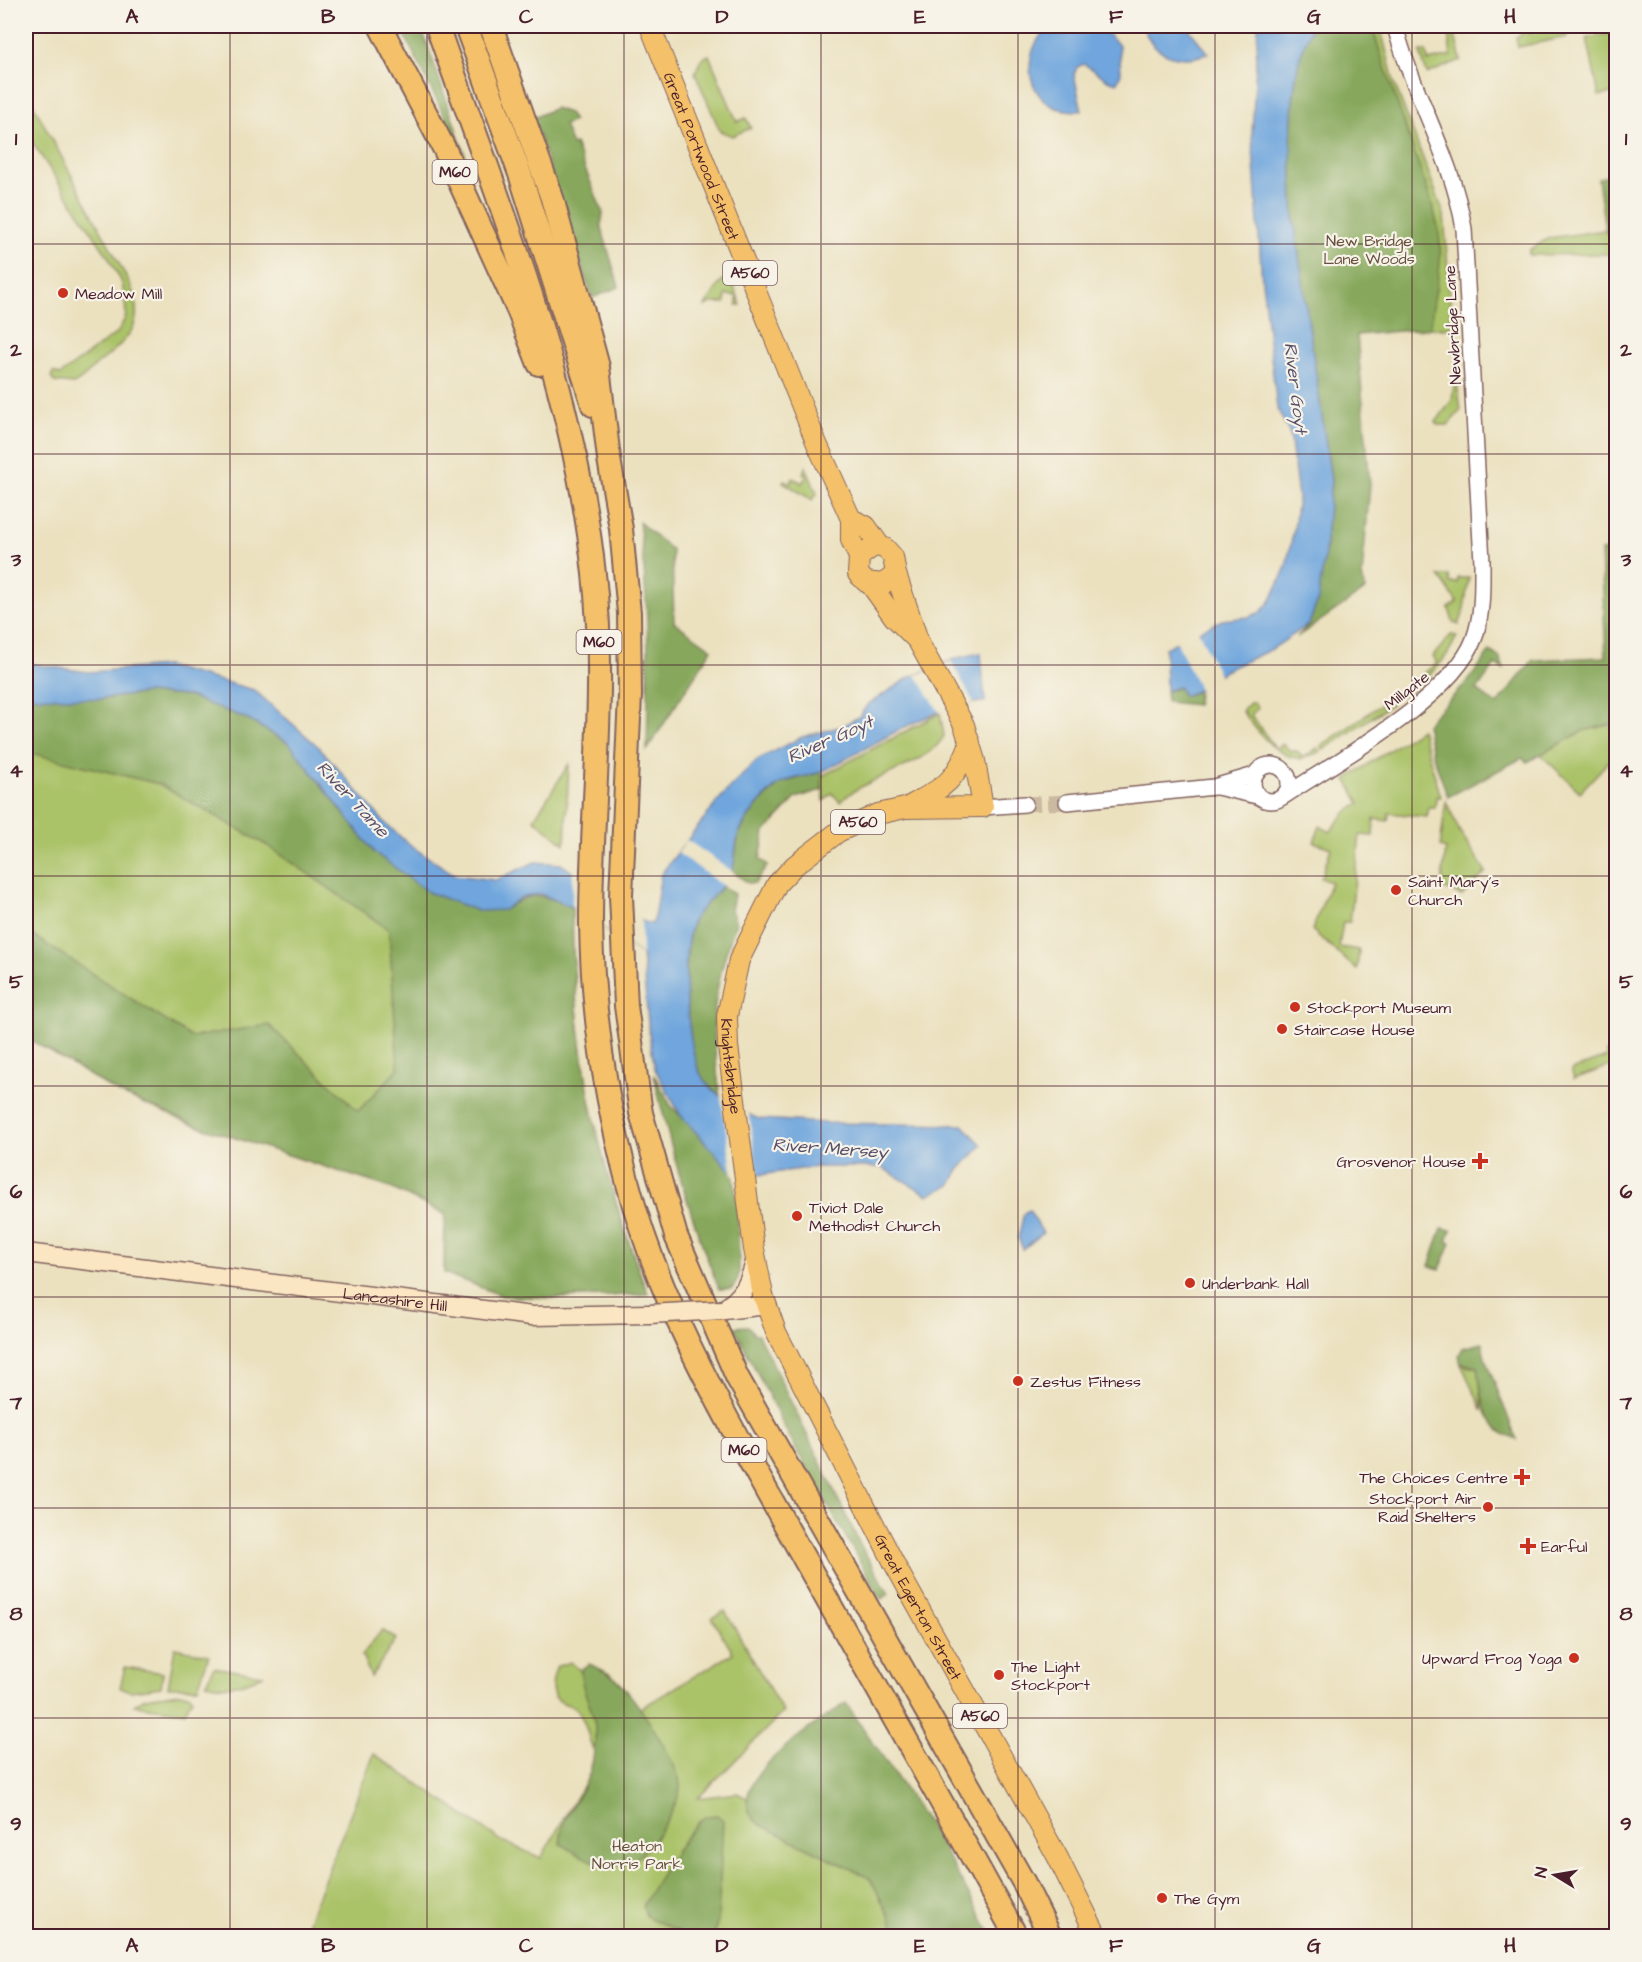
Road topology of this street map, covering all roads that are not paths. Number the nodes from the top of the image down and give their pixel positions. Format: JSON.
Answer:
{"nodes":[{"id":1,"x":437,"y":26,"type":"edge"},
{"id":2,"x":466,"y":26,"type":"edge"},
{"id":3,"x":490,"y":26,"type":"edge"},
{"id":4,"x":650,"y":26,"type":"edge"},
{"id":5,"x":1395,"y":26,"type":"edge"},
{"id":6,"x":379,"y":29,"type":"edge"},
{"id":7,"x":570,"y":296,"type":"junction"},
{"id":8,"x":527,"y":310,"type":"junction"},
{"id":9,"x":851,"y":519,"type":"junction"},
{"id":10,"x":880,"y":546,"type":"junction"},
{"id":11,"x":859,"y":556,"type":"junction"},
{"id":12,"x":896,"y":574,"type":"junction"},
{"id":13,"x":871,"y":585,"type":"junction"},
{"id":14,"x":1475,"y":634,"type":"joint"},
{"id":15,"x":920,"y":643,"type":"junction"},
{"id":16,"x":970,"y":743,"type":"junction"},
{"id":17,"x":1281,"y":769,"type":"junction"},
{"id":18,"x":1320,"y":772,"type":"junction"},
{"id":19,"x":1255,"y":775,"type":"junction"},
{"id":20,"x":1214,"y":787,"type":"junction"},
{"id":21,"x":1257,"y":796,"type":"junction"},
{"id":22,"x":1284,"y":796,"type":"junction"},
{"id":23,"x":1067,"y":802,"type":"tunnel mouth"},
{"id":24,"x":1025,"y":804,"type":"tunnel mouth"},
{"id":25,"x":983,"y":807,"type":"junction"},
{"id":26,"x":905,"y":808,"type":"junction"},
{"id":27,"x":26,"y":1253,"type":"edge"},
{"id":28,"x":756,"y":1258,"type":"junction"},
{"id":29,"x":766,"y":1305,"type":"junction"},
{"id":30,"x":722,"y":1310,"type":"junction"},
{"id":31,"x":1016,"y":1936,"type":"edge"},
{"id":32,"x":1050,"y":1936,"type":"edge"},
{"id":33,"x":1097,"y":1936,"type":"edge"}],
"edges":[{"from":1,"to":8,"type":"highway","number":"M60"},
{"from":2,"to":7,"type":"highway","number":"M60"},
{"from":3,"to":7,"type":"highway","number":"M60"},
{"from":4,"to":9,"type":"main road","name":"Great Portwood Street","number":"A560"},
{"from":5,"to":14,"type":"street","name":"Newbridge Lane"},
{"from":6,"to":8,"type":"highway","number":"M60"},
{"from":7,"to":32,"type":"highway","number":"M60"},
{"from":8,"to":31,"type":"highway","number":"M60"},
{"from":9,"to":10,"type":"main road","name":"Great Portwood Street","number":"A560"},
{"from":9,"to":11,"type":"main road","name":"Great Portwood Street","number":"A560"},
{"from":10,"to":11,"type":"main road"},
{"from":10,"to":12,"type":"main road","number":"A560"},
{"from":11,"to":13,"type":"main road","number":"A560"},
{"from":12,"to":13,"type":"main road"},
{"from":12,"to":15,"type":"main road","number":"A560"},
{"from":13,"to":15,"type":"main road","number":"A560"},
{"from":14,"to":18,"type":"street","name":"Millgate"},
{"from":15,"to":16,"type":"main road","number":"A560"},
{"from":16,"to":25,"type":"main road","number":"A560"},
{"from":16,"to":26,"type":"main road"},
{"from":17,"to":18,"type":"street"},
{"from":17,"to":19,"type":"street"},
{"from":17,"to":22,"type":"street"},
{"from":18,"to":22,"type":"street"},
{"from":19,"to":20,"type":"street"},
{"from":19,"to":21,"type":"street"},
{"from":20,"to":21,"type":"street"},
{"from":20,"to":23,"type":"street"},
{"from":21,"to":22,"type":"street"},
{"from":24,"to":25,"type":"street"},
{"from":25,"to":26,"type":"main road","name":"Knightsbridge","number":"A560"},
{"from":26,"to":28,"type":"main road","name":"Knightsbridge","number":"A560"},
{"from":27,"to":30,"type":"main road","name":"Lancashire Hill","bridge":true},
{"from":28,"to":29,"type":"main road","name":"Knightsbridge","number":"A560"},
{"from":28,"to":30,"type":"main road"},
{"from":29,"to":30,"type":"main road","name":"Lancashire Hill"},
{"from":29,"to":33,"type":"main road","name":"Great Egerton Street","number":"A560"}]}
